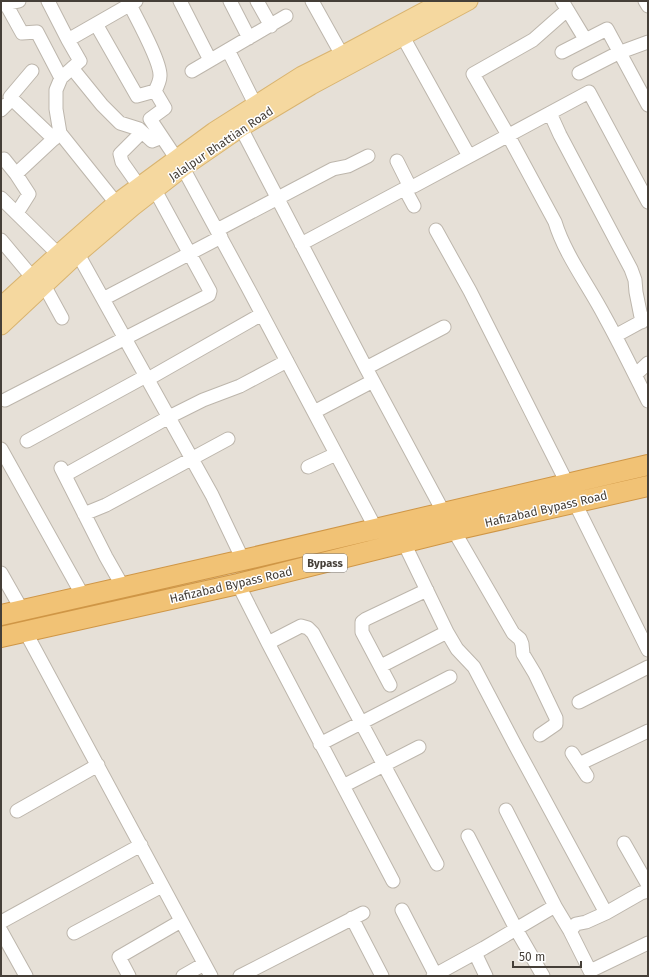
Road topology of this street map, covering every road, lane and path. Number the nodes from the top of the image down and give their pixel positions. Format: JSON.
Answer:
{"nodes":[{"id":1,"x":48,"y":1,"type":"edge"},
{"id":2,"x":180,"y":1,"type":"edge"},
{"id":3,"x":230,"y":1,"type":"edge"},
{"id":4,"x":257,"y":1,"type":"edge"},
{"id":5,"x":312,"y":1,"type":"edge"},
{"id":6,"x":443,"y":1,"type":"edge"},
{"id":7,"x":469,"y":1,"type":"edge"},
{"id":8,"x":645,"y":1,"type":"edge"},
{"id":9,"x":9,"y":3,"type":"edge"},
{"id":10,"x":133,"y":3,"type":"edge"},
{"id":11,"x":565,"y":5,"type":"edge"},
{"id":12,"x":648,"y":6,"type":"edge"},
{"id":13,"x":286,"y":16,"type":"dead end"},
{"id":14,"x":96,"y":24,"type":"junction"},
{"id":15,"x":271,"y":26,"type":"junction"},
{"id":16,"x":403,"y":37,"type":"junction"},
{"id":17,"x":248,"y":38,"type":"junction"},
{"id":18,"x":68,"y":40,"type":"junction"},
{"id":19,"x":585,"y":40,"type":"junction"},
{"id":20,"x":648,"y":42,"type":"edge"},
{"id":21,"x":228,"y":50,"type":"junction"},
{"id":22,"x":562,"y":52,"type":"dead end"},
{"id":23,"x":620,"y":52,"type":"junction"},
{"id":24,"x":342,"y":55,"type":"junction"},
{"id":25,"x":210,"y":60,"type":"junction"},
{"id":26,"x":72,"y":68,"type":"junction"},
{"id":27,"x":192,"y":70,"type":"dead end"},
{"id":28,"x":32,"y":71,"type":"dead end"},
{"id":29,"x":579,"y":73,"type":"dead end"},
{"id":30,"x":61,"y":78,"type":"junction"},
{"id":31,"x":155,"y":91,"type":"junction"},
{"id":32,"x":12,"y":99,"type":"junction"},
{"id":33,"x":255,"y":104,"type":"junction"},
{"id":34,"x":648,"y":105,"type":"edge"},
{"id":35,"x":1,"y":110,"type":"edge"},
{"id":36,"x":550,"y":113,"type":"junction"},
{"id":37,"x":241,"y":128,"type":"junction"},
{"id":38,"x":142,"y":132,"type":"junction"},
{"id":39,"x":508,"y":135,"type":"junction"},
{"id":40,"x":57,"y":136,"type":"junction"},
{"id":41,"x":162,"y":137,"type":"junction"},
{"id":42,"x":368,"y":156,"type":"dead end"},
{"id":43,"x":468,"y":156,"type":"junction"},
{"id":44,"x":4,"y":159,"type":"dead end"},
{"id":45,"x":397,"y":161,"type":"dead end"},
{"id":46,"x":180,"y":163,"type":"junction"},
{"id":47,"x":16,"y":174,"type":"junction"},
{"id":48,"x":139,"y":186,"type":"junction"},
{"id":49,"x":410,"y":186,"type":"junction"},
{"id":50,"x":155,"y":190,"type":"junction"},
{"id":51,"x":1,"y":198,"type":"edge"},
{"id":52,"x":277,"y":199,"type":"junction"},
{"id":53,"x":648,"y":202,"type":"edge"},
{"id":54,"x":116,"y":203,"type":"junction"},
{"id":55,"x":414,"y":206,"type":"dead end"},
{"id":56,"x":17,"y":213,"type":"junction"},
{"id":57,"x":436,"y":230,"type":"dead end"},
{"id":58,"x":219,"y":234,"type":"junction"},
{"id":59,"x":1,"y":240,"type":"edge"},
{"id":60,"x":301,"y":244,"type":"junction"},
{"id":61,"x":190,"y":253,"type":"junction"},
{"id":62,"x":58,"y":254,"type":"junction"},
{"id":63,"x":78,"y":254,"type":"junction"},
{"id":64,"x":38,"y":281,"type":"junction"},
{"id":65,"x":103,"y":299,"type":"junction"},
{"id":66,"x":1,"y":306,"type":"edge"},
{"id":67,"x":262,"y":314,"type":"junction"},
{"id":68,"x":62,"y":318,"type":"dead end"},
{"id":69,"x":645,"y":320,"type":"edge"},
{"id":70,"x":1,"y":326,"type":"edge"},
{"id":71,"x":444,"y":328,"type":"dead end"},
{"id":72,"x":615,"y":336,"type":"junction"},
{"id":73,"x":125,"y":338,"type":"junction"},
{"id":74,"x":287,"y":361,"type":"junction"},
{"id":75,"x":648,"y":363,"type":"edge"},
{"id":76,"x":366,"y":368,"type":"junction"},
{"id":77,"x":635,"y":375,"type":"junction"},
{"id":78,"x":147,"y":378,"type":"junction"},
{"id":79,"x":373,"y":381,"type":"junction"},
{"id":80,"x":5,"y":400,"type":"dead end"},
{"id":81,"x":648,"y":402,"type":"edge"},
{"id":82,"x":314,"y":412,"type":"junction"},
{"id":83,"x":169,"y":417,"type":"junction"},
{"id":84,"x":228,"y":438,"type":"dead end"},
{"id":85,"x":28,"y":441,"type":"dead end"},
{"id":86,"x":1,"y":449,"type":"edge"},
{"id":87,"x":336,"y":454,"type":"junction"},
{"id":88,"x":192,"y":458,"type":"junction"},
{"id":89,"x":648,"y":465,"type":"edge"},
{"id":90,"x":308,"y":467,"type":"dead end"},
{"id":91,"x":567,"y":483,"type":"junction"},
{"id":92,"x":648,"y":486,"type":"edge"},
{"id":93,"x":575,"y":503,"type":"junction"},
{"id":94,"x":444,"y":513,"type":"junction"},
{"id":95,"x":84,"y":514,"type":"junction"},
{"id":96,"x":376,"y":529,"type":"junction"},
{"id":97,"x":454,"y":531,"type":"junction"},
{"id":98,"x":404,"y":543,"type":"junction"},
{"id":99,"x":242,"y":560,"type":"junction"},
{"id":100,"x":1,"y":573,"type":"edge"},
{"id":101,"x":238,"y":584,"type":"junction"},
{"id":102,"x":123,"y":587,"type":"junction"},
{"id":103,"x":427,"y":590,"type":"junction"},
{"id":104,"x":84,"y":596,"type":"junction"},
{"id":105,"x":22,"y":610,"type":"junction"},
{"id":106,"x":1,"y":615,"type":"edge"},
{"id":107,"x":25,"y":631,"type":"junction"},
{"id":108,"x":447,"y":632,"type":"junction"},
{"id":109,"x":1,"y":637,"type":"edge"},
{"id":110,"x":268,"y":644,"type":"junction"},
{"id":111,"x":648,"y":650,"type":"edge"},
{"id":112,"x":381,"y":666,"type":"junction"},
{"id":113,"x":648,"y":667,"type":"edge"},
{"id":114,"x":450,"y":677,"type":"dead end"},
{"id":115,"x":390,"y":685,"type":"dead end"},
{"id":116,"x":579,"y":702,"type":"dead end"},
{"id":117,"x":362,"y":723,"type":"junction"},
{"id":118,"x":648,"y":731,"type":"edge"},
{"id":119,"x":540,"y":735,"type":"dead end"},
{"id":120,"x":320,"y":744,"type":"junction"},
{"id":121,"x":419,"y":747,"type":"dead end"},
{"id":122,"x":572,"y":753,"type":"dead end"},
{"id":123,"x":384,"y":764,"type":"junction"},
{"id":124,"x":579,"y":764,"type":"junction"},
{"id":125,"x":98,"y":765,"type":"junction"},
{"id":126,"x":587,"y":776,"type":"dead end"},
{"id":127,"x":343,"y":786,"type":"junction"},
{"id":128,"x":506,"y":810,"type":"dead end"},
{"id":129,"x":17,"y":811,"type":"dead end"},
{"id":130,"x":468,"y":836,"type":"dead end"},
{"id":131,"x":624,"y":843,"type":"dead end"},
{"id":132,"x":141,"y":845,"type":"junction"},
{"id":133,"x":437,"y":864,"type":"dead end"},
{"id":134,"x":393,"y":881,"type":"dead end"},
{"id":135,"x":648,"y":885,"type":"edge"},
{"id":136,"x":162,"y":886,"type":"junction"},
{"id":137,"x":648,"y":891,"type":"edge"},
{"id":138,"x":555,"y":906,"type":"junction"},
{"id":139,"x":402,"y":910,"type":"dead end"},
{"id":140,"x":606,"y":913,"type":"junction"},
{"id":141,"x":181,"y":921,"type":"junction"},
{"id":142,"x":1,"y":922,"type":"edge"},
{"id":143,"x":516,"y":929,"type":"junction"},
{"id":144,"x":1,"y":931,"type":"edge"},
{"id":145,"x":570,"y":931,"type":"junction"},
{"id":146,"x":74,"y":933,"type":"dead end"},
{"id":147,"x":648,"y":943,"type":"edge"},
{"id":148,"x":475,"y":953,"type":"junction"},
{"id":149,"x":204,"y":964,"type":"junction"},
{"id":150,"x":26,"y":976,"type":"edge"},
{"id":151,"x":129,"y":976,"type":"edge"},
{"id":152,"x":183,"y":976,"type":"edge"},
{"id":153,"x":211,"y":976,"type":"edge"},
{"id":154,"x":240,"y":976,"type":"edge"},
{"id":155,"x":382,"y":976,"type":"edge"},
{"id":156,"x":435,"y":976,"type":"edge"},
{"id":157,"x":486,"y":976,"type":"edge"},
{"id":158,"x":543,"y":976,"type":"edge"}],
"edges":[{"from":1,"to":18,"type":"street"},
{"from":2,"to":25,"type":"street"},
{"from":3,"to":17,"type":"street"},
{"from":4,"to":15,"type":"street"},
{"from":5,"to":24,"type":"street"},
{"from":6,"to":24,"type":"main road","name":"Jalalpur Bhattian Road"},
{"from":7,"to":16,"type":"main road","name":"Jalalpur Bhattian Road"},
{"from":8,"to":12,"type":"street"},
{"from":9,"to":30,"type":"street"},
{"from":10,"to":14,"type":"street"},
{"from":10,"to":31,"type":"street"},
{"from":11,"to":19,"type":"street"},
{"from":11,"to":39,"type":"street"},
{"from":13,"to":15,"type":"street"},
{"from":14,"to":18,"type":"street"},
{"from":14,"to":31,"type":"street"},
{"from":15,"to":17,"type":"street"},
{"from":16,"to":37,"type":"main road","name":"Jalalpur Bhattian Road"},
{"from":16,"to":43,"type":"street"},
{"from":17,"to":21,"type":"street"},
{"from":18,"to":26,"type":"street"},
{"from":19,"to":22,"type":"street"},
{"from":19,"to":23,"type":"street"},
{"from":20,"to":23,"type":"street"},
{"from":21,"to":25,"type":"street"},
{"from":21,"to":33,"type":"street"},
{"from":23,"to":29,"type":"street"},
{"from":23,"to":34,"type":"street"},
{"from":24,"to":33,"type":"main road","name":"Jalalpur Bhattian Road"},
{"from":25,"to":27,"type":"street"},
{"from":26,"to":30,"type":"street"},
{"from":26,"to":38,"type":"street"},
{"from":28,"to":32,"type":"street"},
{"from":30,"to":40,"type":"street"},
{"from":31,"to":41,"type":"street"},
{"from":32,"to":35,"type":"street"},
{"from":32,"to":40,"type":"street"},
{"from":33,"to":46,"type":"main road","name":"Jalalpur Bhattian Road"},
{"from":36,"to":39,"type":"street"},
{"from":36,"to":53,"type":"street"},
{"from":36,"to":69,"type":"street"},
{"from":37,"to":46,"type":"main road","name":"Jalalpur Bhattian Road"},
{"from":37,"to":52,"type":"street"},
{"from":38,"to":41,"type":"street"},
{"from":38,"to":48,"type":"street"},
{"from":39,"to":43,"type":"street"},
{"from":39,"to":72,"type":"street"},
{"from":40,"to":47,"type":"street"},
{"from":40,"to":54,"type":"street"},
{"from":41,"to":46,"type":"street"},
{"from":42,"to":52,"type":"street"},
{"from":43,"to":49,"type":"street"},
{"from":44,"to":47,"type":"street"},
{"from":45,"to":49,"type":"street"},
{"from":46,"to":48,"type":"main road","name":"Jalalpur Bhattian Road"},
{"from":46,"to":50,"type":"main road","name":"Jalalpur Bhattian Road"},
{"from":46,"to":58,"type":"street"},
{"from":47,"to":56,"type":"street"},
{"from":48,"to":54,"type":"main road","name":"Jalalpur Bhattian Road"},
{"from":49,"to":55,"type":"street"},
{"from":49,"to":60,"type":"street"},
{"from":50,"to":61,"type":"street"},
{"from":50,"to":63,"type":"main road","name":"Jalalpur Bhattian Road"},
{"from":51,"to":56,"type":"street"},
{"from":52,"to":58,"type":"street"},
{"from":52,"to":60,"type":"street"},
{"from":54,"to":62,"type":"main road","name":"Jalalpur Bhattian Road"},
{"from":56,"to":62,"type":"street"},
{"from":57,"to":91,"type":"street"},
{"from":58,"to":61,"type":"street"},
{"from":58,"to":67,"type":"street"},
{"from":59,"to":64,"type":"street"},
{"from":60,"to":76,"type":"street"},
{"from":61,"to":65,"type":"street"},
{"from":61,"to":73,"type":"street"},
{"from":62,"to":64,"type":"main road","name":"Jalalpur Bhattian Road"},
{"from":63,"to":64,"type":"main road","name":"Jalalpur Bhattian Road"},
{"from":63,"to":65,"type":"street"},
{"from":64,"to":66,"type":"main road","name":"Jalalpur Bhattian Road"},
{"from":64,"to":68,"type":"street"},
{"from":64,"to":70,"type":"main road","name":"Jalalpur Bhattian Road"},
{"from":65,"to":73,"type":"street"},
{"from":67,"to":74,"type":"street"},
{"from":67,"to":78,"type":"street"},
{"from":69,"to":72,"type":"street"},
{"from":71,"to":76,"type":"street"},
{"from":72,"to":77,"type":"street"},
{"from":73,"to":78,"type":"street"},
{"from":73,"to":80,"type":"street"},
{"from":74,"to":82,"type":"street"},
{"from":74,"to":83,"type":"street"},
{"from":75,"to":77,"type":"street"},
{"from":76,"to":79,"type":"street"},
{"from":77,"to":81,"type":"street"},
{"from":78,"to":83,"type":"street"},
{"from":78,"to":85,"type":"street"},
{"from":79,"to":82,"type":"street"},
{"from":79,"to":94,"type":"street"},
{"from":82,"to":87,"type":"street"},
{"from":83,"to":88,"type":"street"},
{"from":83,"to":95,"type":"street"},
{"from":84,"to":88,"type":"street"},
{"from":86,"to":104,"type":"street"},
{"from":87,"to":90,"type":"street"},
{"from":87,"to":96,"type":"street"},
{"from":88,"to":95,"type":"street"},
{"from":88,"to":99,"type":"street"},
{"from":89,"to":91,"type":"highway","name":"Hafizabad Bypass Road","number":"Bypass"},
{"from":91,"to":94,"type":"highway","name":"Hafizabad Bypass Road","number":"Bypass"},
{"from":92,"to":93,"type":"highway","name":"Hafizabad Bypass Road","number":"Bypass"},
{"from":93,"to":97,"type":"highway","name":"Hafizabad Bypass Road","number":"Bypass"},
{"from":93,"to":111,"type":"street"},
{"from":94,"to":96,"type":"highway","name":"Hafizabad Bypass Road","number":"Bypass"},
{"from":95,"to":102,"type":"street"},
{"from":96,"to":99,"type":"highway","name":"Hafizabad Bypass Road","number":"Bypass"},
{"from":97,"to":98,"type":"highway","name":"Hafizabad Bypass Road","number":"Bypass"},
{"from":97,"to":119,"type":"street"},
{"from":98,"to":101,"type":"highway","name":"Hafizabad Bypass Road","number":"Bypass"},
{"from":98,"to":103,"type":"street"},
{"from":99,"to":102,"type":"highway","name":"Hafizabad Bypass Road","number":"Bypass"},
{"from":100,"to":105,"type":"street"},
{"from":101,"to":107,"type":"highway","name":"Hafizabad Bypass Road","number":"Bypass"},
{"from":101,"to":110,"type":"street"},
{"from":102,"to":104,"type":"highway","name":"Hafizabad Bypass Road","number":"Bypass"},
{"from":103,"to":108,"type":"street"},
{"from":103,"to":112,"type":"street"},
{"from":104,"to":105,"type":"highway","name":"Hafizabad Bypass Road","number":"Bypass"},
{"from":105,"to":106,"type":"highway","name":"Hafizabad Bypass Road","number":"Bypass"},
{"from":107,"to":109,"type":"highway","name":"Hafizabad Bypass Road","number":"Bypass"},
{"from":107,"to":125,"type":"street"},
{"from":108,"to":112,"type":"street"},
{"from":108,"to":140,"type":"street"},
{"from":110,"to":117,"type":"street"},
{"from":110,"to":120,"type":"street"},
{"from":112,"to":115,"type":"street"},
{"from":113,"to":116,"type":"street"},
{"from":114,"to":117,"type":"street"},
{"from":117,"to":120,"type":"street"},
{"from":117,"to":123,"type":"street"},
{"from":118,"to":124,"type":"street"},
{"from":120,"to":127,"type":"street"},
{"from":121,"to":123,"type":"street"},
{"from":122,"to":124,"type":"street"},
{"from":123,"to":127,"type":"street"},
{"from":123,"to":133,"type":"street"},
{"from":124,"to":126,"type":"street"},
{"from":125,"to":129,"type":"street"},
{"from":125,"to":132,"type":"street"},
{"from":127,"to":134,"type":"street"},
{"from":128,"to":138,"type":"street"},
{"from":130,"to":143,"type":"street"},
{"from":131,"to":135,"type":"street"},
{"from":132,"to":136,"type":"street"},
{"from":132,"to":142,"type":"street"},
{"from":136,"to":141,"type":"street"},
{"from":136,"to":146,"type":"street"},
{"from":137,"to":140,"type":"street"},
{"from":138,"to":143,"type":"street"},
{"from":138,"to":145,"type":"street"},
{"from":139,"to":156,"type":"street"},
{"from":140,"to":145,"type":"street"},
{"from":141,"to":149,"type":"street"},
{"from":141,"to":151,"type":"street"},
{"from":143,"to":148,"type":"street"},
{"from":143,"to":158,"type":"street"},
{"from":144,"to":150,"type":"street"},
{"from":145,"to":147,"type":"street"},
{"from":148,"to":156,"type":"street"},
{"from":148,"to":157,"type":"street"},
{"from":149,"to":152,"type":"street"},
{"from":149,"to":153,"type":"street"},
{"from":154,"to":155,"type":"street"}]}
